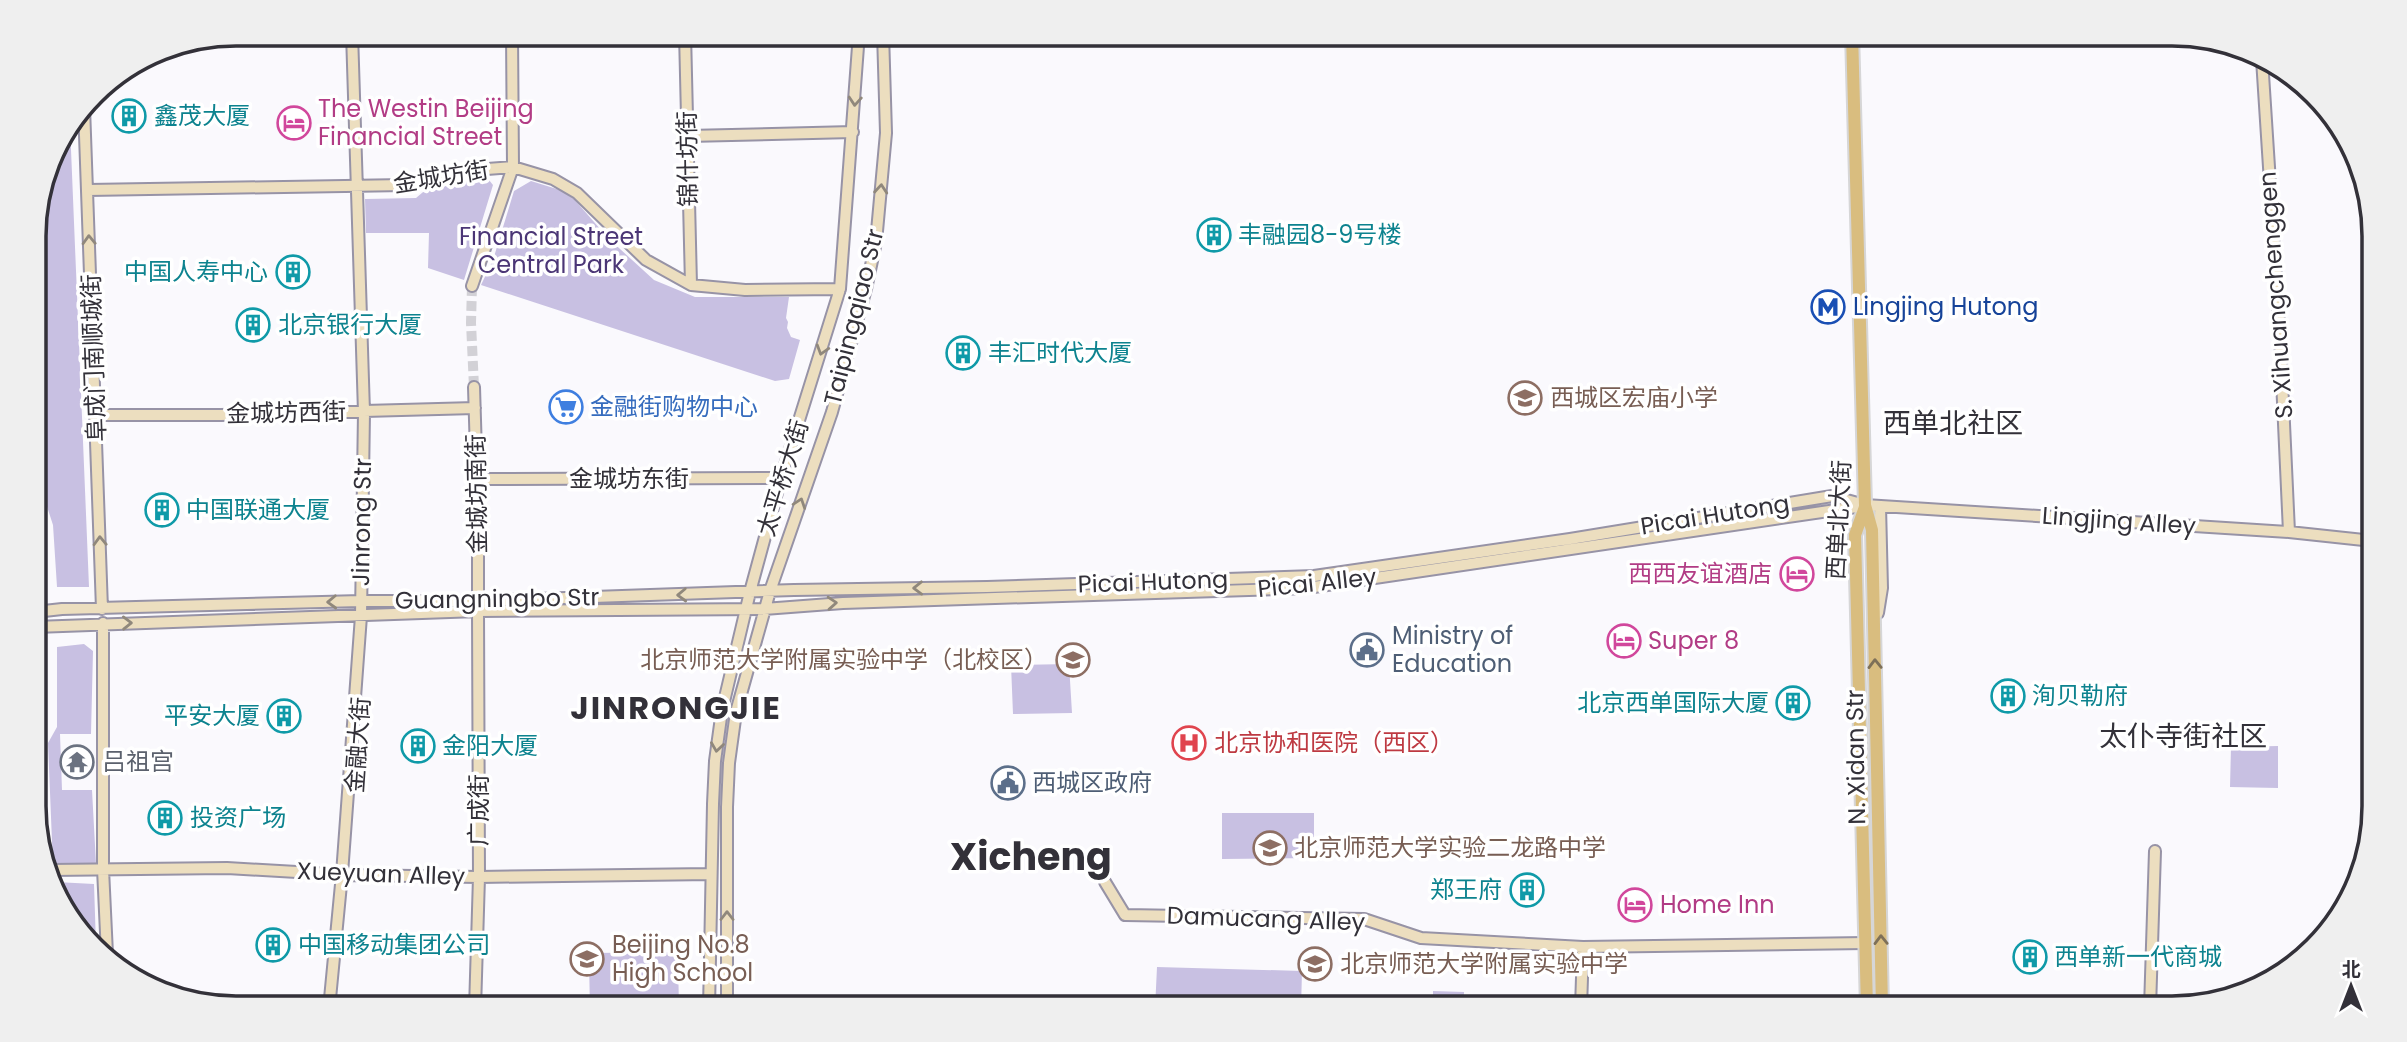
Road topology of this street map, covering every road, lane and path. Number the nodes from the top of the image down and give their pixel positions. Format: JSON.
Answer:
{"nodes":[{"id":1,"x":352,"y":46,"type":"edge"},
{"id":2,"x":512,"y":46,"type":"edge"},
{"id":3,"x":685,"y":46,"type":"edge"},
{"id":4,"x":858,"y":46,"type":"edge"},
{"id":5,"x":883,"y":46,"type":"edge"},
{"id":6,"x":1852,"y":46,"type":"edge"},
{"id":7,"x":2263,"y":69,"type":"edge"},
{"id":8,"x":85,"y":121,"type":"edge"},
{"id":9,"x":853,"y":132,"type":"junction"},
{"id":10,"x":688,"y":136,"type":"junction"},
{"id":11,"x":513,"y":167,"type":"junction"},
{"id":12,"x":356,"y":188,"type":"junction"},
{"id":13,"x":88,"y":190,"type":"junction"},
{"id":14,"x":691,"y":285,"type":"junction"},
{"id":15,"x":472,"y":286,"type":"tunnel mouth"},
{"id":16,"x":840,"y":289,"type":"junction"},
{"id":17,"x":474,"y":387,"type":"tunnel mouth"},
{"id":18,"x":475,"y":408,"type":"junction"},
{"id":19,"x":367,"y":412,"type":"junction"},
{"id":20,"x":96,"y":415,"type":"junction"},
{"id":21,"x":781,"y":478,"type":"junction"},
{"id":22,"x":477,"y":479,"type":"junction"},
{"id":23,"x":1865,"y":505,"type":"junction"},
{"id":24,"x":1880,"y":506,"type":"junction"},
{"id":25,"x":2289,"y":532,"type":"junction"},
{"id":26,"x":2362,"y":540,"type":"edge"},
{"id":27,"x":770,"y":591,"type":"junction"},
{"id":28,"x":750,"y":592,"type":"junction"},
{"id":29,"x":364,"y":601,"type":"junction"},
{"id":30,"x":478,"y":606,"type":"junction"},
{"id":31,"x":747,"y":608,"type":"junction"},
{"id":32,"x":764,"y":608,"type":"junction"},
{"id":33,"x":102,"y":609,"type":"junction"},
{"id":34,"x":46,"y":611,"type":"edge"},
{"id":35,"x":364,"y":616,"type":"junction"},
{"id":36,"x":103,"y":623,"type":"junction"},
{"id":37,"x":46,"y":626,"type":"edge"},
{"id":38,"x":1874,"y":637,"type":"junction"},
{"id":39,"x":2155,"y":851,"type":"dead end"},
{"id":40,"x":103,"y":869,"type":"junction"},
{"id":41,"x":57,"y":870,"type":"edge"},
{"id":42,"x":711,"y":874,"type":"junction"},
{"id":43,"x":345,"y":875,"type":"junction"},
{"id":44,"x":479,"y":877,"type":"junction"},
{"id":45,"x":1105,"y":882,"type":"dead end"},
{"id":46,"x":1866,"y":943,"type":"junction"},
{"id":47,"x":107,"y":946,"type":"edge"},
{"id":48,"x":1583,"y":947,"type":"junction"},
{"id":49,"x":331,"y":996,"type":"edge"},
{"id":50,"x":336,"y":996,"type":"edge"},
{"id":51,"x":475,"y":996,"type":"edge"},
{"id":52,"x":709,"y":996,"type":"edge"},
{"id":53,"x":727,"y":996,"type":"edge"},
{"id":54,"x":1581,"y":996,"type":"edge"},
{"id":55,"x":1867,"y":996,"type":"edge"},
{"id":56,"x":1882,"y":996,"type":"edge"},
{"id":57,"x":2150,"y":996,"type":"edge"}],
"edges":[{"from":1,"to":12,"type":"main road","name":"Jinrong Str"},
{"from":2,"to":11,"type":"main road"},
{"from":3,"to":10,"type":"main road","name":"锦什坊街"},
{"from":4,"to":9,"type":"main road","name":"太平桥大街","one_way":true},
{"from":27,"to":5,"type":"main road","name":"Taipingqiao Str","one_way":true},
{"from":6,"to":23,"type":"main road","name":"西单北大街"},
{"from":7,"to":25,"type":"main road","name":"S. Xihuangchenggen"},
{"from":8,"to":13,"type":"main road","name":"阜成门南顺城街"},
{"from":9,"to":10,"type":"main road"},
{"from":9,"to":16,"type":"main road","name":"太平桥大街"},
{"from":10,"to":14,"type":"main road","name":"锦什坊街"},
{"from":11,"to":12,"type":"main road","name":"金城坊街"},
{"from":11,"to":14,"type":"main road","name":"金城坊街"},
{"from":11,"to":15,"type":"main road"},
{"from":12,"to":13,"type":"main road","name":"金城坊街"},
{"from":12,"to":19,"type":"main road","name":"Jinrong Str"},
{"from":20,"to":13,"type":"main road","name":"阜成门南顺城街","one_way":true},
{"from":14,"to":16,"type":"main road","name":"金城坊街"},
{"from":16,"to":21,"type":"main road","name":"太平桥大街","one_way":true},
{"from":17,"to":18,"type":"main road","name":"金城坊南街"},
{"from":18,"to":19,"type":"main road","name":"金城坊西街"},
{"from":18,"to":22,"type":"main road","name":"金城坊南街"},
{"from":19,"to":20,"type":"main road","name":"金城坊西街"},
{"from":19,"to":29,"type":"main road","name":"Jinrong Str"},
{"from":33,"to":20,"type":"main road","name":"阜成门南顺城街","one_way":true},
{"from":21,"to":22,"type":"main road","name":"金城坊东街"},
{"from":21,"to":28,"type":"main road","name":"太平桥大街"},
{"from":22,"to":30,"type":"main road","name":"金城坊南街"},
{"from":23,"to":24,"type":"main road","name":"Lingjing Alley"},
{"from":23,"to":27,"type":"main road","name":"Picai Hutong","one_way":true},
{"from":32,"to":23,"type":"main road","name":"Picai Alley","one_way":true},
{"from":23,"to":38,"type":"main road","name":"N. Xidan Str"},
{"from":23,"to":46,"type":"main road","name":"西单北大街"},
{"from":24,"to":25,"type":"main road","name":"Lingjing Alley"},
{"from":24,"to":38,"type":"main road"},
{"from":25,"to":26,"type":"main road","name":"Lingjing Alley"},
{"from":27,"to":28,"type":"main road","name":"Picai Hutong"},
{"from":27,"to":32,"type":"main road","name":"Taipingqiao Str"},
{"from":28,"to":30,"type":"main road","name":"Guangningbo Str","one_way":true},
{"from":28,"to":31,"type":"main road","name":"太平桥大街"},
{"from":29,"to":30,"type":"main road","name":"Guangningbo Str"},
{"from":29,"to":33,"type":"main road","name":"Guangningbo Str","one_way":true},
{"from":29,"to":35,"type":"main road","name":"Jinrong Str"},
{"from":30,"to":31,"type":"main road","name":"Guangningbo Str"},
{"from":30,"to":35,"type":"main road","name":"Guangningbo Str"},
{"from":30,"to":44,"type":"main road","name":"广成街"},
{"from":31,"to":32,"type":"main road","name":"Picai Alley"},
{"from":31,"to":42,"type":"main road","name":"太平桥大街","one_way":true},
{"from":53,"to":32,"type":"main road","name":"Taipingqiao Str","one_way":true},
{"from":33,"to":34,"type":"main road","name":"Guangningbo Str"},
{"from":36,"to":35,"type":"main road","name":"Guangningbo Str","one_way":true},
{"from":35,"to":43,"type":"main road","name":"Jinrong Str"},
{"from":36,"to":37,"type":"main road","name":"Guangningbo Str"},
{"from":36,"to":40,"type":"main road"},
{"from":56,"to":38,"type":"main road","name":"N. Xidan Str","one_way":true},
{"from":39,"to":57,"type":"main road"},
{"from":40,"to":41,"type":"main road","name":"Xueyuan Alley"},
{"from":40,"to":43,"type":"main road","name":"Xueyuan Alley"},
{"from":40,"to":47,"type":"main road"},
{"from":42,"to":44,"type":"main road","name":"Xueyuan Alley"},
{"from":42,"to":52,"type":"main road","name":"太平桥大街"},
{"from":43,"to":44,"type":"main road","name":"Xueyuan Alley"},
{"from":43,"to":49,"type":"main road","name":"Jinrong Str"},
{"from":43,"to":50,"type":"main road"},
{"from":44,"to":51,"type":"main road","name":"广成街"},
{"from":45,"to":48,"type":"main road","name":"Damucang Alley"},
{"from":46,"to":48,"type":"main road","name":"Damucang Alley"},
{"from":46,"to":55,"type":"main road","name":"西单北大街"},
{"from":48,"to":54,"type":"main road"}]}
